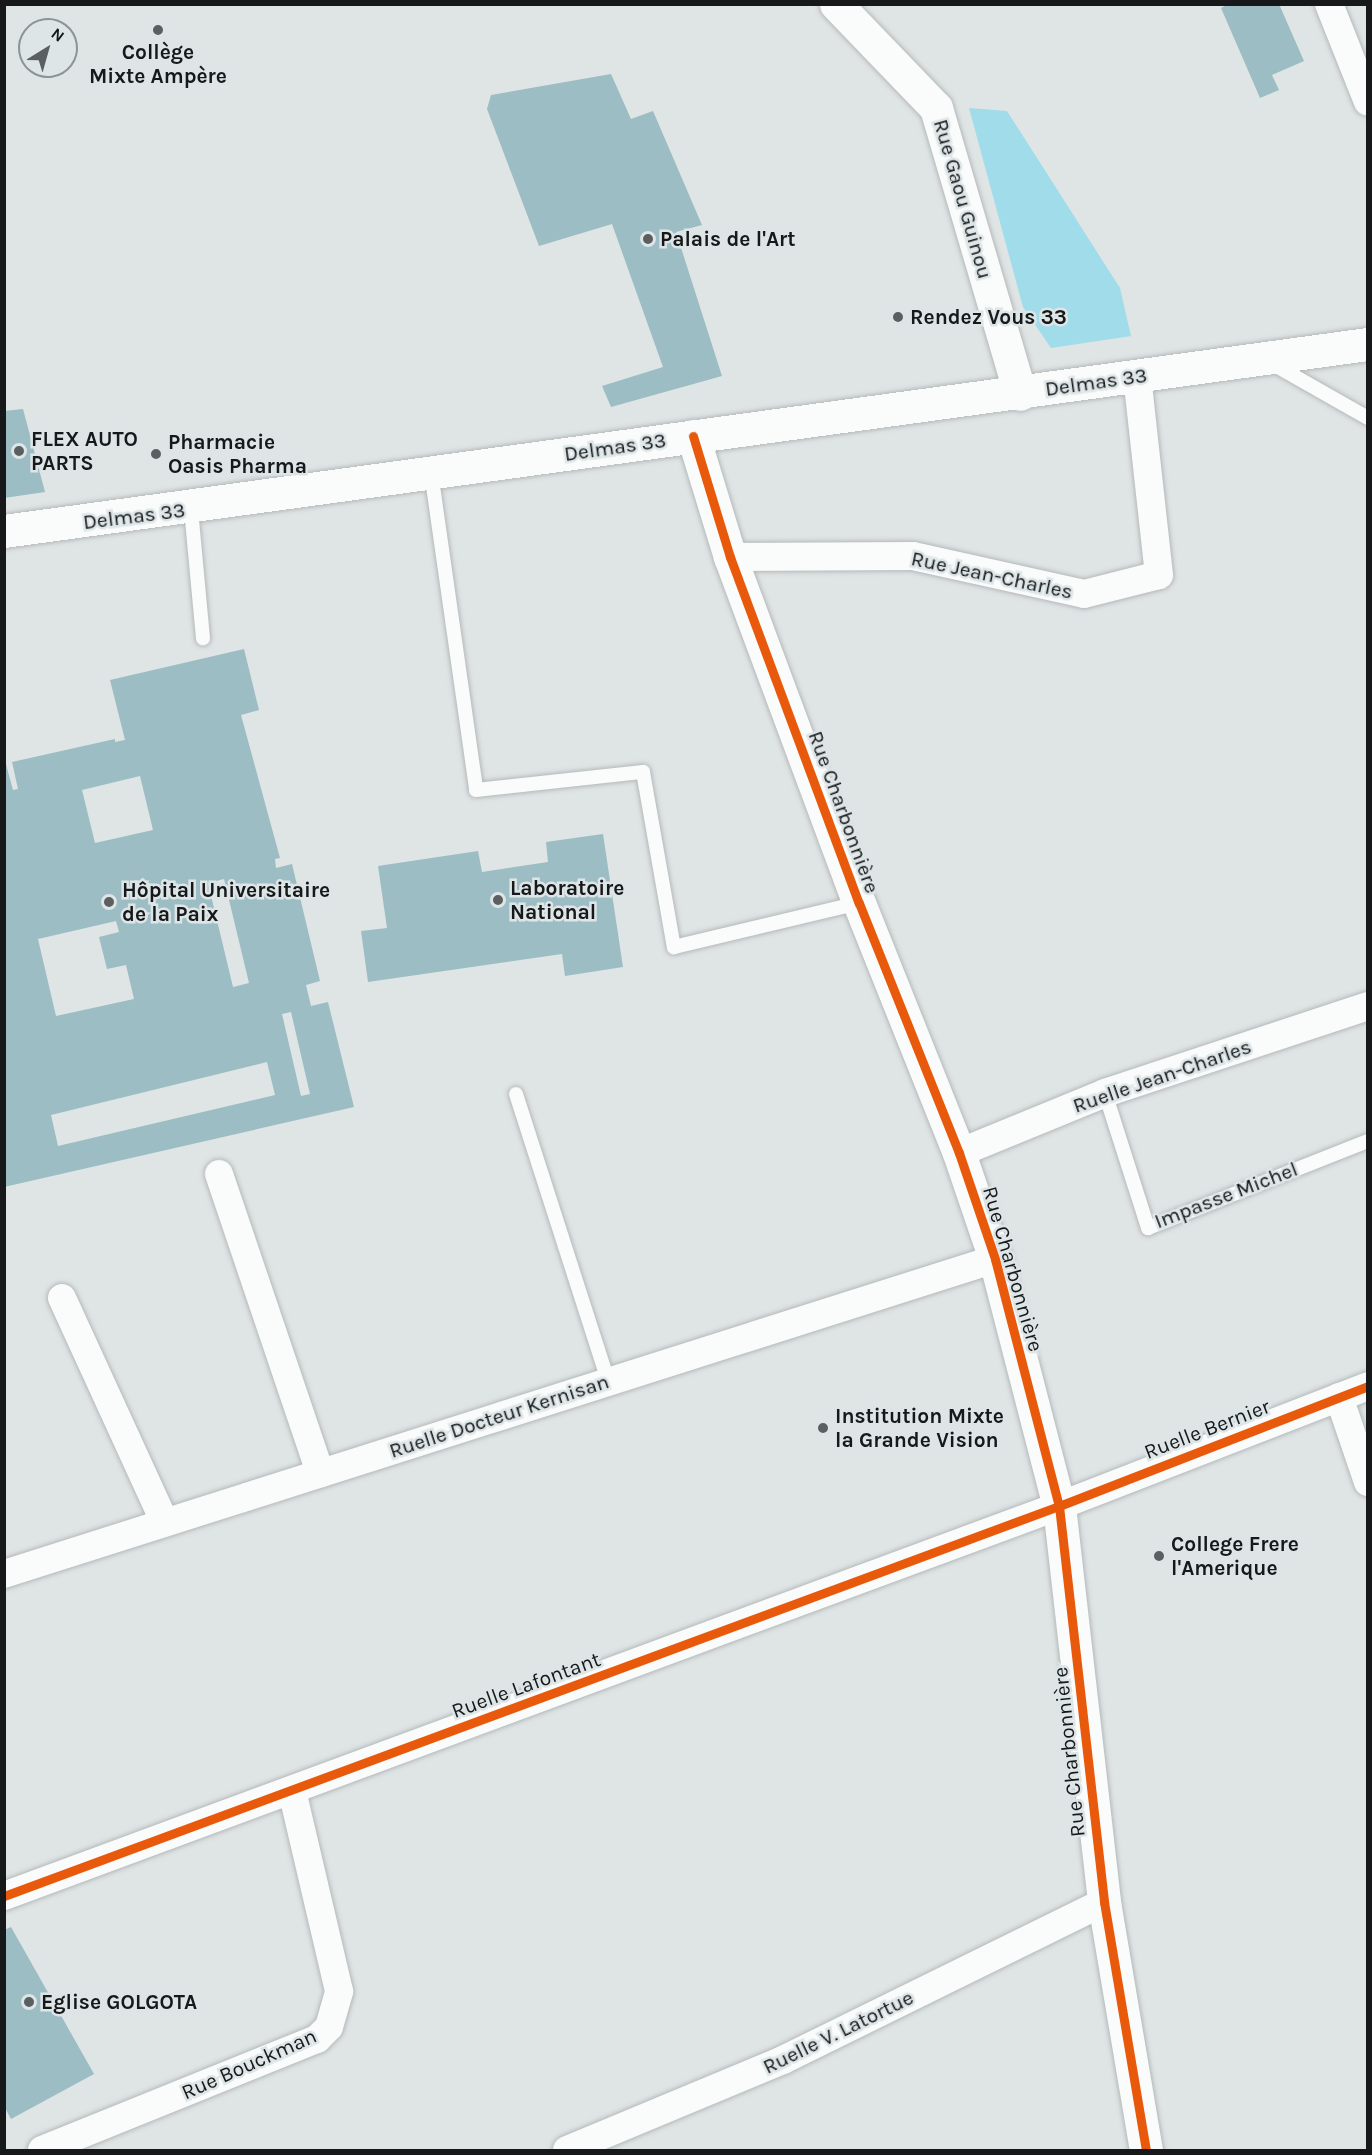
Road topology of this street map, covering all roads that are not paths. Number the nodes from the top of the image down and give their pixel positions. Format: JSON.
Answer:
{"nodes":[{"id":1,"x":1329,"y":4,"type":"edge"},
{"id":2,"x":845,"y":5,"type":"edge"},
{"id":3,"x":1368,"y":102,"type":"edge"},
{"id":4,"x":1368,"y":344,"type":"edge"},
{"id":5,"x":1265,"y":359,"type":"junction"},
{"id":6,"x":1137,"y":376,"type":"junction"},
{"id":7,"x":1020,"y":394,"type":"junction"},
{"id":8,"x":1368,"y":418,"type":"edge"},
{"id":9,"x":693,"y":436,"type":"junction"},
{"id":10,"x":431,"y":472,"type":"junction"},
{"id":11,"x":191,"y":508,"type":"junction"},
{"id":12,"x":4,"y":531,"type":"edge"},
{"id":13,"x":730,"y":557,"type":"junction"},
{"id":14,"x":203,"y":638,"type":"dead end"},
{"id":15,"x":859,"y":903,"type":"junction"},
{"id":16,"x":1368,"y":1006,"type":"edge"},
{"id":17,"x":1105,"y":1093,"type":"junction"},
{"id":18,"x":516,"y":1094,"type":"dead end"},
{"id":19,"x":1368,"y":1141,"type":"edge"},
{"id":20,"x":959,"y":1153,"type":"junction"},
{"id":21,"x":219,"y":1174,"type":"dead end"},
{"id":22,"x":995,"y":1259,"type":"junction"},
{"id":23,"x":62,"y":1298,"type":"dead end"},
{"id":24,"x":608,"y":1381,"type":"junction"},
{"id":25,"x":1368,"y":1386,"type":"edge"},
{"id":26,"x":1339,"y":1397,"type":"junction"},
{"id":27,"x":320,"y":1473,"type":"junction"},
{"id":28,"x":1368,"y":1482,"type":"edge"},
{"id":29,"x":1059,"y":1506,"type":"junction"},
{"id":30,"x":165,"y":1523,"type":"junction"},
{"id":31,"x":4,"y":1574,"type":"edge"},
{"id":32,"x":292,"y":1791,"type":"junction"},
{"id":33,"x":4,"y":1896,"type":"edge"},
{"id":34,"x":1104,"y":1902,"type":"junction"},
{"id":35,"x":42,"y":2151,"type":"edge"},
{"id":36,"x":567,"y":2151,"type":"edge"},
{"id":37,"x":1146,"y":2151,"type":"edge"}],
"edges":[{"from":1,"to":3,"type":"street"},
{"from":2,"to":7,"type":"street","name":"Rue Gaou Guinou"},
{"from":4,"to":5,"type":"street","name":"Delmas 33"},
{"from":5,"to":6,"type":"street","name":"Delmas 33"},
{"from":5,"to":8,"type":"lane"},
{"from":6,"to":7,"type":"street","name":"Delmas 33"},
{"from":6,"to":13,"type":"street","name":"Rue Jean-Charles"},
{"from":7,"to":9,"type":"street","name":"Delmas 33"},
{"from":9,"to":10,"type":"street","name":"Delmas 33"},
{"from":9,"to":13,"type":"street","name":"Rue Charbonnière"},
{"from":10,"to":11,"type":"street","name":"Delmas 33"},
{"from":10,"to":15,"type":"lane"},
{"from":11,"to":12,"type":"street","name":"Delmas 33"},
{"from":11,"to":14,"type":"lane"},
{"from":13,"to":15,"type":"street","name":"Rue Charbonnière"},
{"from":15,"to":20,"type":"street","name":"Rue Charbonnière"},
{"from":16,"to":17,"type":"street","name":"Ruelle Jean-Charles"},
{"from":17,"to":19,"type":"lane","name":"Impasse Michel"},
{"from":17,"to":20,"type":"street","name":"Ruelle Jean-Charles"},
{"from":18,"to":24,"type":"lane"},
{"from":20,"to":22,"type":"street","name":"Rue Charbonnière"},
{"from":21,"to":27,"type":"street"},
{"from":22,"to":24,"type":"street","name":"Ruelle Docteur Kernisan"},
{"from":22,"to":29,"type":"street","name":"Rue Charbonnière"},
{"from":23,"to":30,"type":"street"},
{"from":24,"to":27,"type":"street","name":"Ruelle Docteur Kernisan"},
{"from":25,"to":26,"type":"street","name":"Ruelle Bernier"},
{"from":26,"to":28,"type":"street"},
{"from":26,"to":29,"type":"street","name":"Ruelle Bernier"},
{"from":27,"to":30,"type":"street","name":"Ruelle Docteur Kernisan"},
{"from":29,"to":32,"type":"street","name":"Ruelle Lafontant"},
{"from":29,"to":34,"type":"street","name":"Rue Charbonnière"},
{"from":30,"to":31,"type":"street","name":"Ruelle Docteur Kernisan"},
{"from":32,"to":33,"type":"street","name":"Ruelle Lafontant"},
{"from":32,"to":35,"type":"street","name":"Rue Bouckman"},
{"from":34,"to":36,"type":"street","name":"Ruelle V. Latortue"},
{"from":34,"to":37,"type":"street","name":"Rue Charbonnière"}]}
